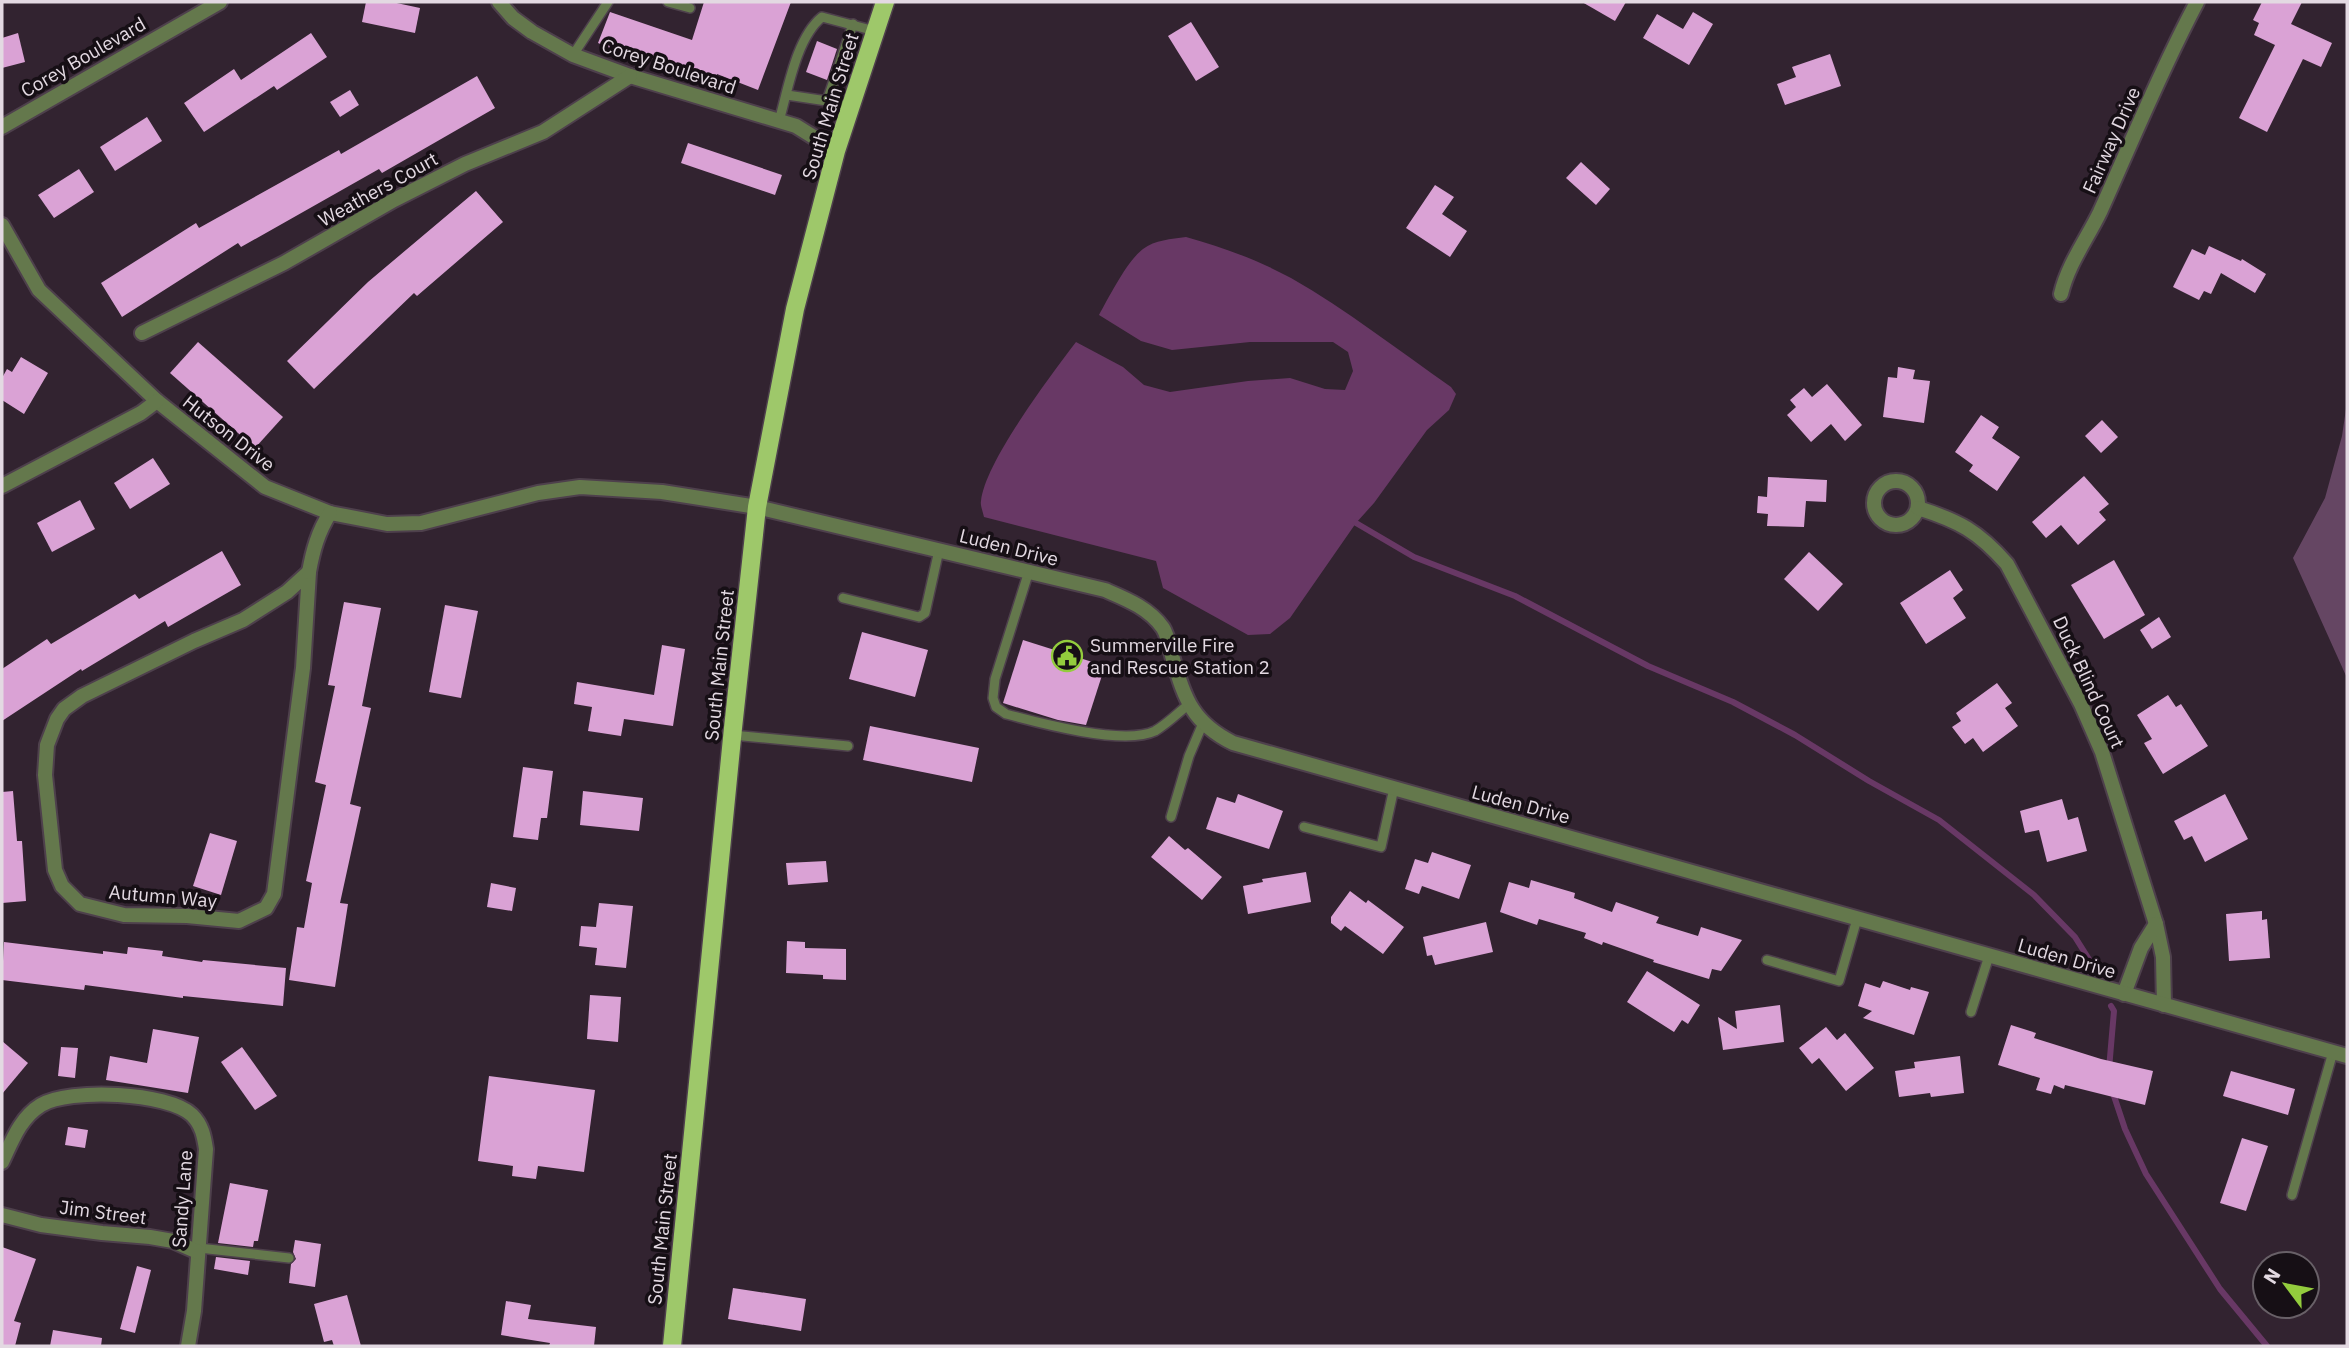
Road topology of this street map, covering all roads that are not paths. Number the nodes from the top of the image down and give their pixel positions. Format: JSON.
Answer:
{"nodes":[{"id":1,"x":220,"y":2,"type":"edge"},
{"id":2,"x":499,"y":2,"type":"edge"},
{"id":3,"x":607,"y":2,"type":"edge"},
{"id":4,"x":668,"y":2,"type":"edge"},
{"id":5,"x":885,"y":2,"type":"edge"},
{"id":6,"x":2197,"y":2,"type":"edge"},
{"id":7,"x":690,"y":8,"type":"dead end"},
{"id":8,"x":853,"y":23,"type":"junction"},
{"id":9,"x":875,"y":31,"type":"junction"},
{"id":10,"x":573,"y":55,"type":"junction"},
{"id":11,"x":630,"y":76,"type":"junction"},
{"id":12,"x":787,"y":94,"type":"junction"},
{"id":13,"x":827,"y":101,"type":"junction"},
{"id":14,"x":850,"y":107,"type":"junction"},
{"id":15,"x":779,"y":121,"type":"junction"},
{"id":16,"x":2,"y":127,"type":"edge"},
{"id":17,"x":836,"y":151,"type":"junction"},
{"id":18,"x":2,"y":225,"type":"edge"},
{"id":19,"x":2061,"y":294,"type":"dead end"},
{"id":20,"x":142,"y":333,"type":"dead end"},
{"id":21,"x":156,"y":401,"type":"junction"},
{"id":22,"x":2,"y":486,"type":"edge"},
{"id":23,"x":757,"y":508,"type":"junction"},
{"id":24,"x":1918,"y":508,"type":"dead end"},
{"id":25,"x":330,"y":513,"type":"junction"},
{"id":26,"x":939,"y":550,"type":"junction"},
{"id":27,"x":1029,"y":571,"type":"junction"},
{"id":28,"x":309,"y":572,"type":"junction"},
{"id":29,"x":843,"y":598,"type":"dead end"},
{"id":30,"x":1189,"y":704,"type":"junction"},
{"id":31,"x":1203,"y":723,"type":"junction"},
{"id":32,"x":732,"y":735,"type":"junction"},
{"id":33,"x":848,"y":746,"type":"dead end"},
{"id":34,"x":1394,"y":788,"type":"junction"},
{"id":35,"x":1171,"y":817,"type":"dead end"},
{"id":36,"x":1304,"y":827,"type":"dead end"},
{"id":37,"x":1857,"y":919,"type":"junction"},
{"id":38,"x":2156,"y":924,"type":"junction"},
{"id":39,"x":1989,"y":956,"type":"junction"},
{"id":40,"x":1767,"y":960,"type":"dead end"},
{"id":41,"x":2124,"y":994,"type":"junction"},
{"id":42,"x":2164,"y":1005,"type":"junction"},
{"id":43,"x":1971,"y":1012,"type":"dead end"},
{"id":44,"x":2340,"y":1054,"type":"edge"},
{"id":45,"x":2,"y":1162,"type":"edge"},
{"id":46,"x":2292,"y":1195,"type":"dead end"},
{"id":47,"x":2,"y":1215,"type":"edge"},
{"id":48,"x":199,"y":1250,"type":"junction"},
{"id":49,"x":289,"y":1258,"type":"dead end"},
{"id":50,"x":188,"y":1346,"type":"edge"},
{"id":51,"x":671,"y":1346,"type":"edge"}],
"edges":[{"from":1,"to":16,"type":"street","name":"Corey Boulevard"},
{"from":2,"to":10,"type":"street","name":"Corey Boulevard"},
{"from":3,"to":10,"type":"lane"},
{"from":4,"to":7,"type":"lane"},
{"from":5,"to":9,"type":"main road","name":"South Main Street"},
{"from":6,"to":19,"type":"street","name":"Fairway Drive"},
{"from":8,"to":9,"type":"lane"},
{"from":8,"to":12,"type":"lane"},
{"from":8,"to":13,"type":"lane"},
{"from":9,"to":14,"type":"main road","name":"South Main Street"},
{"from":10,"to":11,"type":"street","name":"Corey Boulevard"},
{"from":11,"to":15,"type":"street","name":"Corey Boulevard"},
{"from":11,"to":20,"type":"street","name":"Weathers Court"},
{"from":12,"to":13,"type":"lane"},
{"from":12,"to":15,"type":"lane"},
{"from":13,"to":14,"type":"lane"},
{"from":14,"to":17,"type":"main road","name":"South Main Street"},
{"from":15,"to":17,"type":"street","name":"Corey Boulevard"},
{"from":17,"to":23,"type":"main road","name":"South Main Street"},
{"from":18,"to":21,"type":"street","name":"Hutson Drive"},
{"from":21,"to":22,"type":"street"},
{"from":21,"to":25,"type":"street","name":"Hutson Drive"},
{"from":23,"to":25,"type":"street","name":"Hutson Drive"},
{"from":23,"to":26,"type":"street","name":"Luden Drive"},
{"from":23,"to":32,"type":"main road","name":"South Main Street"},
{"from":24,"to":38,"type":"street","name":"Duck Blind Court"},
{"from":25,"to":28,"type":"street","name":"Autumn Way"},
{"from":26,"to":27,"type":"street","name":"Luden Drive"},
{"from":26,"to":29,"type":"lane"},
{"from":27,"to":30,"type":"street","name":"Luden Drive"},
{"from":27,"to":30,"type":"lane"},
{"from":28,"to":28,"type":"street","name":"Autumn Way"},
{"from":30,"to":31,"type":"street","name":"Luden Drive"},
{"from":31,"to":34,"type":"street","name":"Luden Drive"},
{"from":31,"to":35,"type":"lane"},
{"from":32,"to":33,"type":"lane"},
{"from":32,"to":51,"type":"main road","name":"South Main Street"},
{"from":34,"to":36,"type":"lane"},
{"from":34,"to":37,"type":"street","name":"Luden Drive"},
{"from":37,"to":39,"type":"street","name":"Luden Drive"},
{"from":37,"to":40,"type":"lane"},
{"from":38,"to":41,"type":"street"},
{"from":38,"to":42,"type":"street","name":"Duck Blind Court"},
{"from":39,"to":41,"type":"street","name":"Luden Drive"},
{"from":39,"to":43,"type":"lane"},
{"from":41,"to":42,"type":"street","name":"Luden Drive"},
{"from":42,"to":44,"type":"street","name":"Luden Drive"},
{"from":44,"to":46,"type":"lane"},
{"from":45,"to":48,"type":"street","name":"Sandy Lane"},
{"from":47,"to":48,"type":"street","name":"Jim Street"},
{"from":48,"to":49,"type":"lane"},
{"from":48,"to":50,"type":"street","name":"Sandy Lane"}]}
